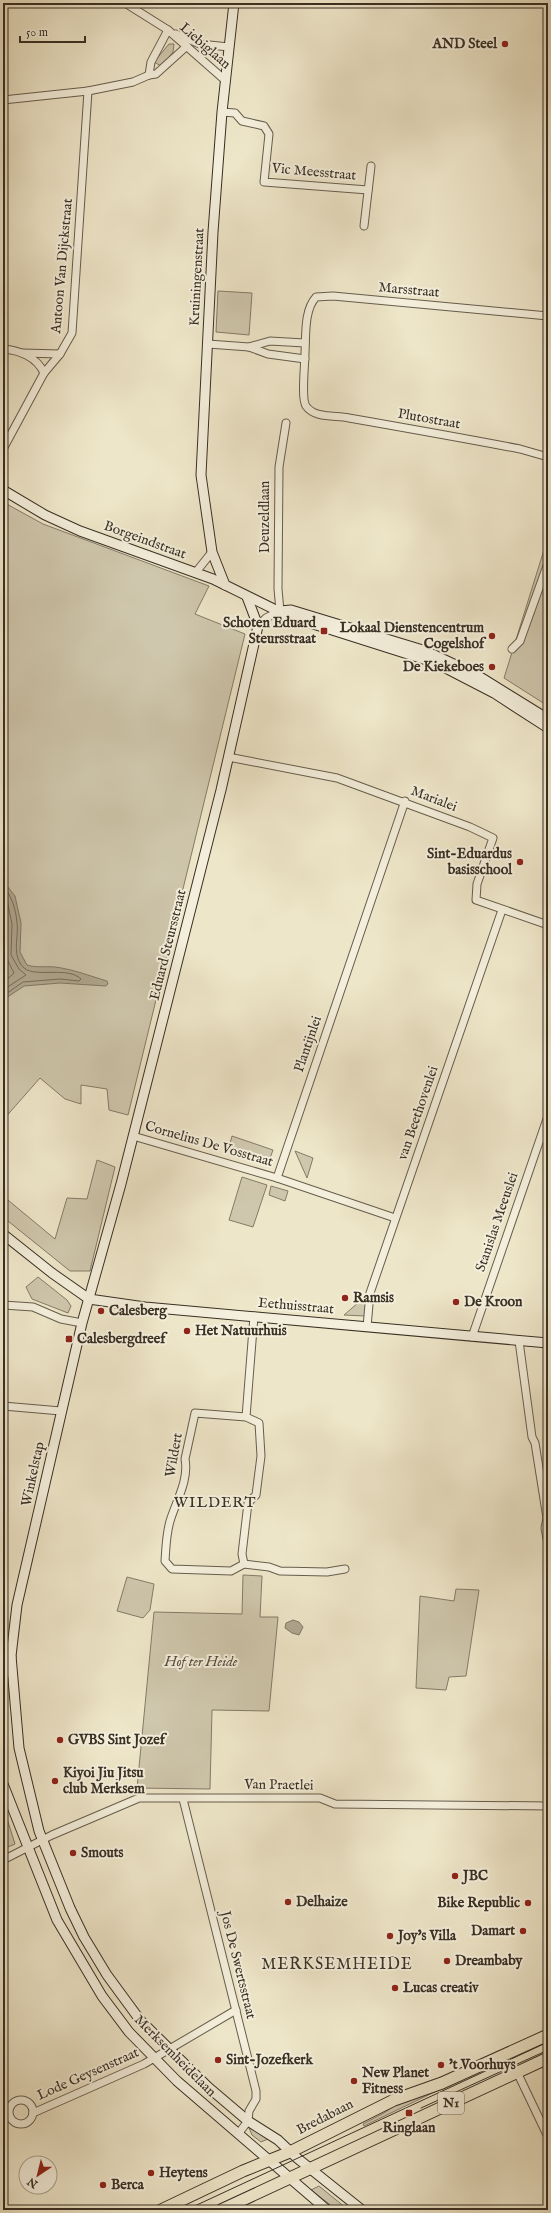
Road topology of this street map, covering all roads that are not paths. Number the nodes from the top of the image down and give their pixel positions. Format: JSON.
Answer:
{"nodes":[{"id":1,"x":125,"y":3,"type":"edge"},
{"id":2,"x":234,"y":3,"type":"edge"},
{"id":3,"x":168,"y":30,"type":"junction"},
{"id":4,"x":187,"y":46,"type":"junction"},
{"id":5,"x":229,"y":47,"type":"junction"},
{"id":6,"x":149,"y":75,"type":"junction"},
{"id":7,"x":226,"y":81,"type":"junction"},
{"id":8,"x":88,"y":91,"type":"junction"},
{"id":9,"x":3,"y":100,"type":"edge"},
{"id":10,"x":222,"y":112,"type":"junction"},
{"id":11,"x":371,"y":166,"type":"dead end"},
{"id":12,"x":368,"y":190,"type":"junction"},
{"id":13,"x":364,"y":226,"type":"dead end"},
{"id":14,"x":548,"y":316,"type":"edge"},
{"id":15,"x":305,"y":343,"type":"junction"},
{"id":16,"x":208,"y":344,"type":"junction"},
{"id":17,"x":249,"y":347,"type":"junction"},
{"id":18,"x":3,"y":349,"type":"edge"},
{"id":19,"x":22,"y":353,"type":"junction"},
{"id":20,"x":60,"y":354,"type":"junction"},
{"id":21,"x":305,"y":359,"type":"junction"},
{"id":22,"x":44,"y":372,"type":"junction"},
{"id":23,"x":306,"y":406,"type":"joint"},
{"id":24,"x":286,"y":423,"type":"dead end"},
{"id":25,"x":3,"y":449,"type":"edge"},
{"id":26,"x":548,"y":457,"type":"edge"},
{"id":27,"x":3,"y":490,"type":"edge"},
{"id":28,"x":212,"y":552,"type":"junction"},
{"id":29,"x":548,"y":563,"type":"edge"},
{"id":30,"x":196,"y":572,"type":"junction"},
{"id":31,"x":225,"y":585,"type":"junction"},
{"id":32,"x":247,"y":597,"type":"junction"},
{"id":33,"x":280,"y":611,"type":"junction"},
{"id":34,"x":258,"y":626,"type":"junction"},
{"id":35,"x":406,"y":649,"type":"junction"},
{"id":36,"x":512,"y":649,"type":"dead end"},
{"id":37,"x":548,"y":719,"type":"edge"},
{"id":38,"x":548,"y":728,"type":"edge"},
{"id":39,"x":228,"y":757,"type":"junction"},
{"id":40,"x":405,"y":801,"type":"junction"},
{"id":41,"x":502,"y":910,"type":"junction"},
{"id":42,"x":548,"y":925,"type":"edge"},
{"id":43,"x":548,"y":1116,"type":"edge"},
{"id":44,"x":133,"y":1136,"type":"junction"},
{"id":45,"x":277,"y":1178,"type":"junction"},
{"id":46,"x":395,"y":1218,"type":"junction"},
{"id":47,"x":3,"y":1234,"type":"edge"},
{"id":48,"x":89,"y":1299,"type":"junction"},
{"id":49,"x":3,"y":1305,"type":"edge"},
{"id":50,"x":254,"y":1316,"type":"junction"},
{"id":51,"x":82,"y":1323,"type":"junction"},
{"id":52,"x":367,"y":1327,"type":"junction"},
{"id":53,"x":472,"y":1337,"type":"junction"},
{"id":54,"x":519,"y":1341,"type":"junction"},
{"id":55,"x":548,"y":1344,"type":"edge"},
{"id":56,"x":3,"y":1406,"type":"edge"},
{"id":57,"x":61,"y":1411,"type":"junction"},
{"id":58,"x":246,"y":1417,"type":"junction"},
{"id":59,"x":548,"y":1544,"type":"edge"},
{"id":60,"x":244,"y":1564,"type":"junction"},
{"id":61,"x":345,"y":1569,"type":"dead end"},
{"id":62,"x":9,"y":1652,"type":"edge"},
{"id":63,"x":3,"y":1678,"type":"edge"},
{"id":64,"x":3,"y":1784,"type":"edge"},
{"id":65,"x":183,"y":1799,"type":"junction"},
{"id":66,"x":548,"y":1806,"type":"edge"},
{"id":67,"x":42,"y":1840,"type":"junction"},
{"id":68,"x":28,"y":1848,"type":"junction"},
{"id":69,"x":3,"y":1860,"type":"edge"},
{"id":70,"x":236,"y":2010,"type":"junction"},
{"id":71,"x":548,"y":2035,"type":"edge"},
{"id":72,"x":170,"y":2049,"type":"junction"},
{"id":73,"x":153,"y":2058,"type":"junction"},
{"id":74,"x":548,"y":2058,"type":"edge"},
{"id":75,"x":517,"y":2072,"type":"junction"},
{"id":76,"x":33,"y":2113,"type":"dead end"},
{"id":77,"x":248,"y":2121,"type":"junction"},
{"id":78,"x":238,"y":2134,"type":"junction"},
{"id":79,"x":548,"y":2137,"type":"edge"},
{"id":80,"x":290,"y":2152,"type":"junction"},
{"id":81,"x":268,"y":2160,"type":"junction"},
{"id":82,"x":310,"y":2168,"type":"junction"},
{"id":83,"x":289,"y":2178,"type":"junction"},
{"id":84,"x":161,"y":2210,"type":"edge"},
{"id":85,"x":221,"y":2210,"type":"edge"},
{"id":86,"x":327,"y":2210,"type":"edge"},
{"id":87,"x":362,"y":2210,"type":"edge"}],
"edges":[{"from":1,"to":3,"type":"street","name":"Liebiglaan"},
{"from":2,"to":5,"type":"street","name":"Kruiningenstraat"},
{"from":3,"to":4,"type":"street","name":"Liebiglaan"},
{"from":3,"to":5,"type":"street","name":"Liebiglaan"},
{"from":3,"to":6,"type":"street"},
{"from":4,"to":6,"type":"street"},
{"from":4,"to":7,"type":"street","name":"Liebiglaan"},
{"from":5,"to":7,"type":"street","name":"Kruiningenstraat"},
{"from":6,"to":8,"type":"street"},
{"from":7,"to":10,"type":"street","name":"Kruiningenstraat"},
{"from":8,"to":9,"type":"street"},
{"from":8,"to":20,"type":"street","name":"Antoon Van Dijckstraat"},
{"from":10,"to":12,"type":"street","name":"Vic Meesstraat"},
{"from":10,"to":16,"type":"street","name":"Kruiningenstraat"},
{"from":11,"to":12,"type":"street","name":"Vic Meesstraat"},
{"from":12,"to":13,"type":"street","name":"Vic Meesstraat"},
{"from":14,"to":15,"type":"street","name":"Marsstraat"},
{"from":15,"to":17,"type":"street"},
{"from":15,"to":21,"type":"street","name":"Marsstraat"},
{"from":16,"to":17,"type":"street"},
{"from":16,"to":28,"type":"street","name":"Kruiningenstraat"},
{"from":17,"to":21,"type":"street"},
{"from":18,"to":19,"type":"street"},
{"from":19,"to":20,"type":"street"},
{"from":19,"to":22,"type":"street"},
{"from":20,"to":22,"type":"street","name":"Antoon Van Dijckstraat"},
{"from":21,"to":23,"type":"street","name":"Marsstraat"},
{"from":22,"to":25,"type":"street","name":"Antoon Van Dijckstraat"},
{"from":23,"to":26,"type":"street","name":"Plutostraat"},
{"from":24,"to":33,"type":"street","name":"Deuzeldlaan"},
{"from":27,"to":30,"type":"street","name":"Borgeindstraat"},
{"from":28,"to":30,"type":"street"},
{"from":28,"to":31,"type":"street","name":"Kruiningenstraat"},
{"from":29,"to":36,"type":"street"},
{"from":30,"to":31,"type":"street","name":"Borgeindstraat"},
{"from":31,"to":32,"type":"street","name":"Borgeindstraat"},
{"from":32,"to":33,"type":"street","name":"Borgeindstraat"},
{"from":32,"to":34,"type":"street"},
{"from":33,"to":34,"type":"street"},
{"from":33,"to":35,"type":"street"},
{"from":34,"to":39,"type":"street","name":"Eduard Steursstraat"},
{"from":35,"to":37,"type":"street"},
{"from":35,"to":38,"type":"street"},
{"from":39,"to":40,"type":"street","name":"Marialei"},
{"from":39,"to":44,"type":"street","name":"Eduard Steursstraat"},
{"from":40,"to":41,"type":"street","name":"Marialei"},
{"from":40,"to":45,"type":"street","name":"Plantijnlei"},
{"from":41,"to":42,"type":"street","name":"Marialei"},
{"from":41,"to":46,"type":"street","name":"van Beethovenlei"},
{"from":43,"to":53,"type":"street","name":"Stanislas Meeuslei"},
{"from":44,"to":45,"type":"street","name":"Cornelius De Vosstraat"},
{"from":44,"to":48,"type":"street","name":"Eduard Steursstraat"},
{"from":45,"to":46,"type":"street"},
{"from":46,"to":52,"type":"street","name":"van Beethovenlei"},
{"from":47,"to":48,"type":"street"},
{"from":48,"to":50,"type":"street","name":"Eethuisstraat"},
{"from":48,"to":51,"type":"street","name":"Winkelstap"},
{"from":49,"to":51,"type":"street"},
{"from":50,"to":52,"type":"street","name":"Eethuisstraat"},
{"from":50,"to":58,"type":"street"},
{"from":51,"to":57,"type":"street","name":"Winkelstap"},
{"from":52,"to":53,"type":"street","name":"Eethuisstraat"},
{"from":53,"to":54,"type":"street","name":"Eethuisstraat"},
{"from":54,"to":55,"type":"street","name":"Eethuisstraat"},
{"from":54,"to":59,"type":"street"},
{"from":56,"to":57,"type":"street"},
{"from":57,"to":62,"type":"street","name":"Winkelstap"},
{"from":58,"to":60,"type":"street"},
{"from":58,"to":60,"type":"street","name":"Wildert"},
{"from":60,"to":61,"type":"street","name":"Wildert"},
{"from":62,"to":63,"type":"street","name":"Winkelstap"},
{"from":62,"to":67,"type":"street","name":"Winkelstap"},
{"from":64,"to":68,"type":"street"},
{"from":65,"to":66,"type":"street","name":"Van Praetlei"},
{"from":65,"to":67,"type":"street","name":"Van Praetlei"},
{"from":65,"to":70,"type":"street","name":"Jos De Swertsstraat"},
{"from":67,"to":68,"type":"street","name":"Van Praetlei"},
{"from":67,"to":72,"type":"street","name":"Merksemheidelaan"},
{"from":68,"to":69,"type":"street"},
{"from":68,"to":73,"type":"street","name":"Merksemheidelaan"},
{"from":70,"to":72,"type":"street","name":"Lode Geysenstraat"},
{"from":70,"to":77,"type":"street","name":"Jos De Swertsstraat"},
{"from":71,"to":80,"type":"main road","name":"Bredabaan","number":"N1"},
{"from":72,"to":73,"type":"street","name":"Lode Geysenstraat"},
{"from":72,"to":77,"type":"street","name":"Merksemheidelaan"},
{"from":73,"to":76,"type":"street","name":"Lode Geysenstraat"},
{"from":73,"to":78,"type":"street","name":"Merksemheidelaan"},
{"from":74,"to":75,"type":"main road","number":"N1"},
{"from":75,"to":79,"type":"street"},
{"from":75,"to":82,"type":"main road","number":"N1"},
{"from":77,"to":78,"type":"street","name":"Jos De Swertsstraat"},
{"from":77,"to":80,"type":"street","name":"Merksemheidelaan"},
{"from":78,"to":81,"type":"street","name":"Merksemheidelaan"},
{"from":80,"to":81,"type":"main road","name":"Bredabaan","number":"N1"},
{"from":80,"to":82,"type":"street","name":"Merksemheidelaan"},
{"from":81,"to":83,"type":"street"},
{"from":81,"to":84,"type":"main road","name":"Bredabaan","number":"N1"},
{"from":82,"to":83,"type":"main road","number":"N1"},
{"from":82,"to":87,"type":"street"},
{"from":83,"to":85,"type":"main road","number":"N1"},
{"from":83,"to":86,"type":"street"}]}
